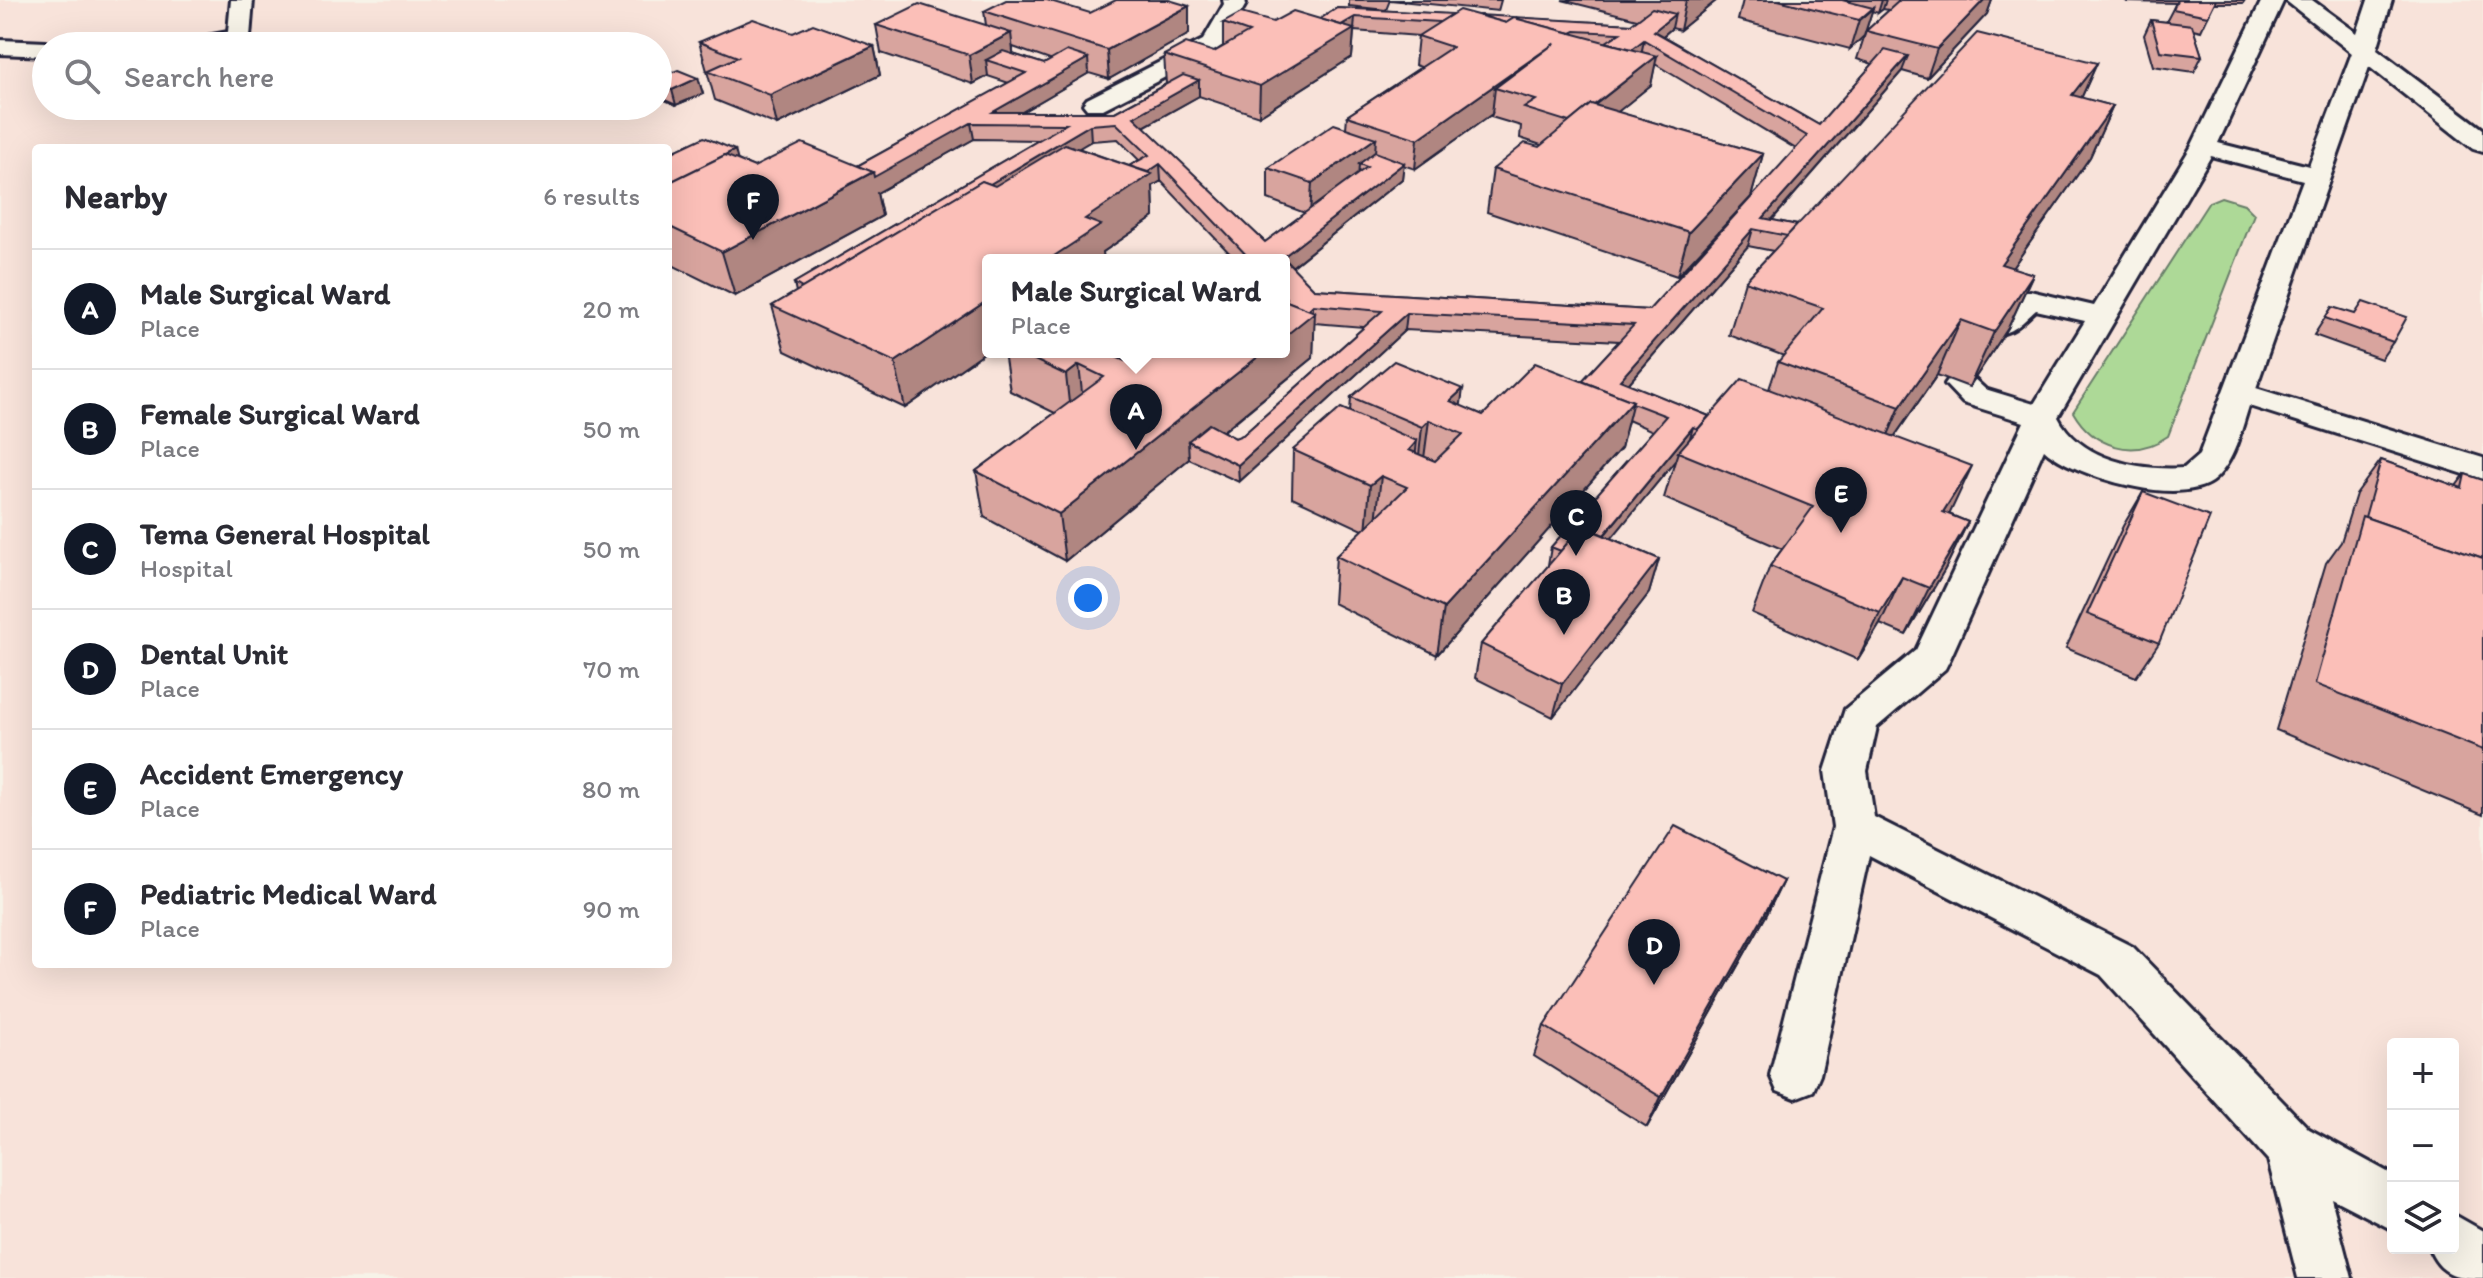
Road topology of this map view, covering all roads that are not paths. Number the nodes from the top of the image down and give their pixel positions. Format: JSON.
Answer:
{"nodes":[{"id":1,"x":242,"y":0,"type":"edge"},
{"id":2,"x":1234,"y":0,"type":"edge"},
{"id":3,"x":2273,"y":0,"type":"edge"},
{"id":4,"x":2297,"y":0,"type":"edge"},
{"id":5,"x":2380,"y":0,"type":"edge"},
{"id":6,"x":239,"y":32,"type":"edge"},
{"id":7,"x":0,"y":47,"type":"edge"},
{"id":8,"x":32,"y":48,"type":"edge"},
{"id":9,"x":2364,"y":50,"type":"junction"},
{"id":10,"x":1095,"y":104,"type":"dead end"},
{"id":11,"x":2483,"y":143,"type":"edge"},
{"id":12,"x":2204,"y":147,"type":"junction"},
{"id":13,"x":2319,"y":176,"type":"junction"},
{"id":14,"x":2101,"y":316,"type":"junction"},
{"id":15,"x":2000,"y":326,"type":"edge"},
{"id":16,"x":1961,"y":384,"type":"dead end"},
{"id":17,"x":2239,"y":393,"type":"junction"},
{"id":18,"x":2042,"y":417,"type":"junction"},
{"id":19,"x":2483,"y":469,"type":"edge"},
{"id":20,"x":1854,"y":827,"type":"junction"},
{"id":21,"x":1795,"y":1075,"type":"dead end"},
{"id":22,"x":2291,"y":1147,"type":"junction"},
{"id":23,"x":2387,"y":1201,"type":"edge"},
{"id":24,"x":2459,"y":1246,"type":"edge"},
{"id":25,"x":2483,"y":1265,"type":"edge"},
{"id":26,"x":2325,"y":1278,"type":"edge"}],
"edges":[{"from":1,"to":6,"type":"lane"},
{"from":2,"to":10,"type":"lane"},
{"from":3,"to":12,"type":"lane"},
{"from":4,"to":9,"type":"street"},
{"from":5,"to":9,"type":"street"},
{"from":7,"to":8,"type":"lane"},
{"from":9,"to":11,"type":"street"},
{"from":9,"to":13,"type":"lane"},
{"from":12,"to":13,"type":"lane"},
{"from":12,"to":14,"type":"lane"},
{"from":13,"to":17,"type":"lane"},
{"from":14,"to":15,"type":"lane"},
{"from":14,"to":18,"type":"lane"},
{"from":16,"to":18,"type":"lane"},
{"from":17,"to":18,"type":"lane"},
{"from":17,"to":19,"type":"lane"},
{"from":18,"to":20,"type":"lane"},
{"from":20,"to":21,"type":"lane"},
{"from":20,"to":22,"type":"lane"},
{"from":22,"to":23,"type":"lane"},
{"from":22,"to":26,"type":"lane"},
{"from":24,"to":25,"type":"lane"}]}
